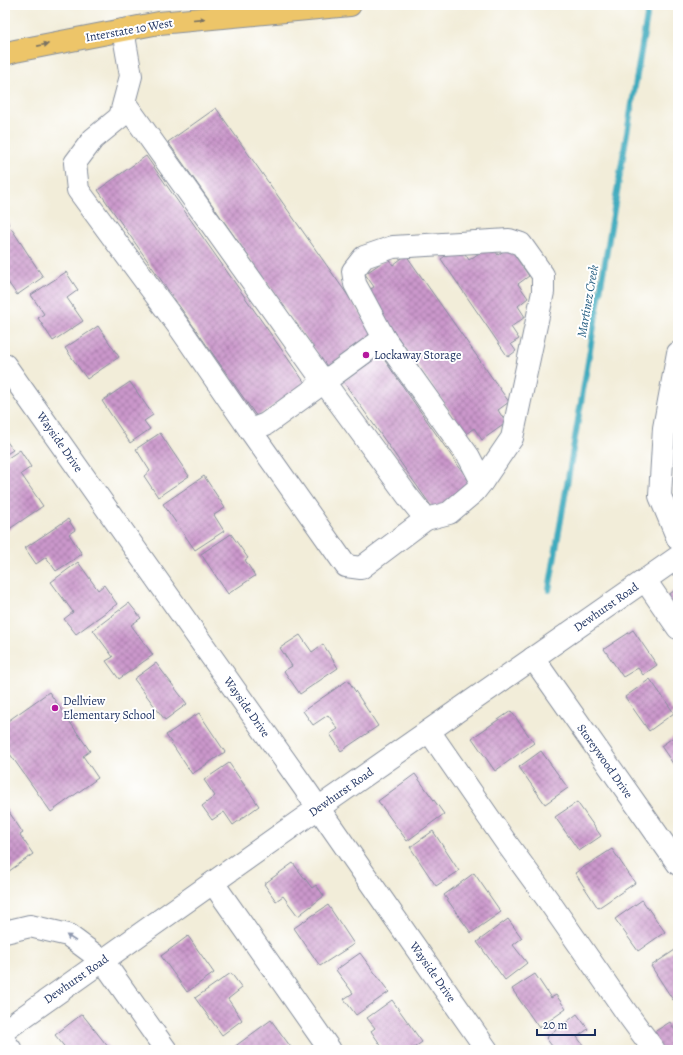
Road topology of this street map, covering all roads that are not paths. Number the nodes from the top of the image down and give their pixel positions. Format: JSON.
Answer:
{"nodes":[{"id":1,"x":350,"y":5,"type":"edge"},
{"id":2,"x":123,"y":30,"type":"junction"},
{"id":3,"x":5,"y":54,"type":"edge"},
{"id":4,"x":124,"y":102,"type":"junction"},
{"id":5,"x":384,"y":338,"type":"junction"},
{"id":6,"x":678,"y":353,"type":"edge"},
{"id":7,"x":5,"y":365,"type":"edge"},
{"id":8,"x":324,"y":382,"type":"junction"},
{"id":9,"x":250,"y":430,"type":"junction"},
{"id":10,"x":482,"y":482,"type":"junction"},
{"id":11,"x":426,"y":519,"type":"junction"},
{"id":12,"x":678,"y":539,"type":"edge"},
{"id":13,"x":678,"y":557,"type":"edge"},
{"id":14,"x":645,"y":580,"type":"junction"},
{"id":15,"x":678,"y":628,"type":"edge"},
{"id":16,"x":533,"y":658,"type":"junction"},
{"id":17,"x":429,"y":731,"type":"junction"},
{"id":18,"x":318,"y":808,"type":"junction"},
{"id":19,"x":678,"y":864,"type":"edge"},
{"id":20,"x":213,"y":883,"type":"junction"},
{"id":21,"x":5,"y":932,"type":"edge"},
{"id":22,"x":103,"y":961,"type":"junction"},
{"id":23,"x":5,"y":1030,"type":"edge"},
{"id":24,"x":5,"y":1042,"type":"edge"},
{"id":25,"x":11,"y":1050,"type":"edge"},
{"id":26,"x":166,"y":1050,"type":"edge"},
{"id":27,"x":330,"y":1050,"type":"edge"},
{"id":28,"x":487,"y":1050,"type":"edge"},
{"id":29,"x":654,"y":1050,"type":"edge"}],
"edges":[{"from":2,"to":1,"type":"main road","name":"Interstate 10 West","one_way":true},
{"from":3,"to":2,"type":"main road","name":"Interstate 10 West","one_way":true},
{"from":2,"to":4,"type":"street"},
{"from":4,"to":8,"type":"street"},
{"from":4,"to":9,"type":"street"},
{"from":5,"to":8,"type":"street"},
{"from":5,"to":10,"type":"street"},
{"from":5,"to":10,"type":"street"},
{"from":6,"to":12,"type":"street"},
{"from":7,"to":18,"type":"street","name":"Wayside Drive"},
{"from":8,"to":9,"type":"street"},
{"from":8,"to":11,"type":"street"},
{"from":9,"to":11,"type":"street"},
{"from":10,"to":11,"type":"street"},
{"from":13,"to":14,"type":"street","name":"Dewhurst Road"},
{"from":14,"to":15,"type":"street"},
{"from":14,"to":16,"type":"street","name":"Dewhurst Road"},
{"from":16,"to":17,"type":"street","name":"Dewhurst Road"},
{"from":16,"to":19,"type":"street","name":"Storeywood Drive"},
{"from":17,"to":18,"type":"street","name":"Dewhurst Road"},
{"from":17,"to":29,"type":"street"},
{"from":18,"to":20,"type":"street","name":"Dewhurst Road"},
{"from":18,"to":28,"type":"street","name":"Wayside Drive"},
{"from":20,"to":22,"type":"street","name":"Dewhurst Road"},
{"from":20,"to":27,"type":"street"},
{"from":22,"to":21,"type":"street","one_way":true},
{"from":22,"to":23,"type":"street","name":"Dewhurst Road"},
{"from":22,"to":26,"type":"street"},
{"from":24,"to":25,"type":"street"}]}
